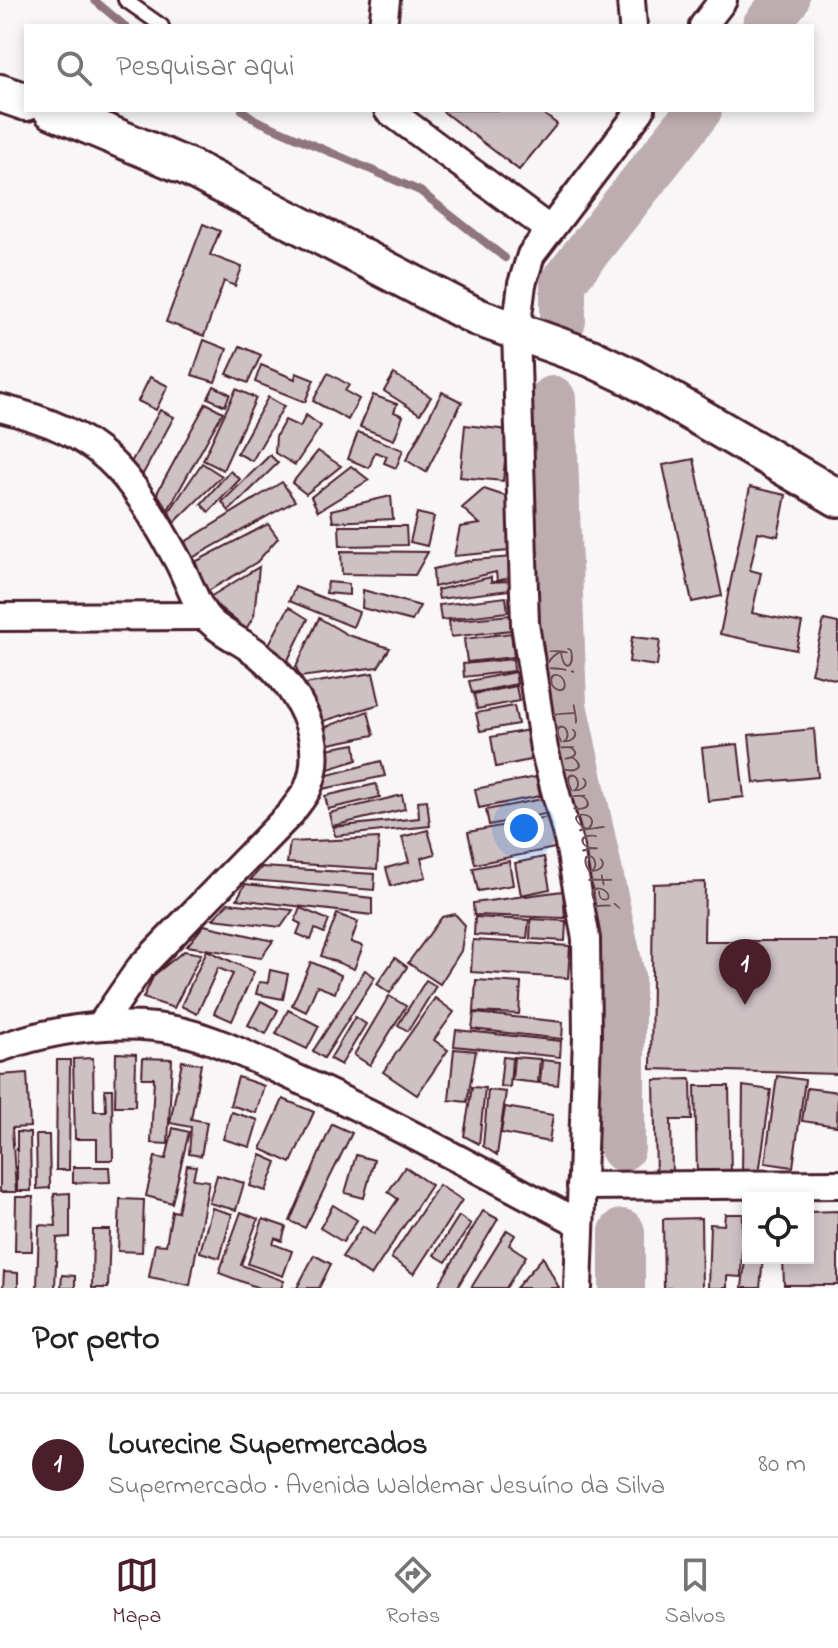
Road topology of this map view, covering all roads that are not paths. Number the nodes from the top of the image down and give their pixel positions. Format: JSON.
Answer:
{"nodes":[{"id":1,"x":125,"y":0,"type":"edge"},
{"id":2,"x":386,"y":0,"type":"edge"},
{"id":3,"x":631,"y":0,"type":"edge"},
{"id":4,"x":723,"y":0,"type":"edge"},
{"id":5,"x":159,"y":24,"type":"edge"},
{"id":6,"x":383,"y":24,"type":"edge"},
{"id":7,"x":633,"y":24,"type":"edge"},
{"id":8,"x":705,"y":24,"type":"edge"},
{"id":9,"x":0,"y":93,"type":"edge"},
{"id":10,"x":24,"y":101,"type":"edge"},
{"id":11,"x":57,"y":112,"type":"edge"},
{"id":12,"x":391,"y":112,"type":"edge"},
{"id":13,"x":639,"y":112,"type":"edge"},
{"id":14,"x":550,"y":230,"type":"junction"},
{"id":15,"x":516,"y":331,"type":"junction"},
{"id":16,"x":0,"y":408,"type":"edge"},
{"id":17,"x":838,"y":498,"type":"edge"},
{"id":18,"x":205,"y":616,"type":"junction"},
{"id":19,"x":0,"y":617,"type":"edge"},
{"id":20,"x":100,"y":1026,"type":"junction"},
{"id":21,"x":0,"y":1048,"type":"edge"},
{"id":22,"x":838,"y":1184,"type":"edge"},
{"id":23,"x":581,"y":1186,"type":"junction"},
{"id":24,"x":579,"y":1223,"type":"junction"},
{"id":25,"x":578,"y":1288,"type":"edge"}],
"edges":[{"from":1,"to":5,"type":"lane"},
{"from":2,"to":6,"type":"street"},
{"from":3,"to":7,"type":"street"},
{"from":4,"to":8,"type":"street"},
{"from":9,"to":10,"type":"street"},
{"from":11,"to":15,"type":"street"},
{"from":12,"to":14,"type":"street"},
{"from":13,"to":14,"type":"street"},
{"from":14,"to":15,"type":"street"},
{"from":15,"to":17,"type":"street"},
{"from":15,"to":23,"type":"street"},
{"from":16,"to":18,"type":"street"},
{"from":18,"to":19,"type":"street"},
{"from":18,"to":20,"type":"street"},
{"from":20,"to":21,"type":"street"},
{"from":20,"to":24,"type":"street"},
{"from":22,"to":23,"type":"street"},
{"from":23,"to":24,"type":"street"},
{"from":24,"to":25,"type":"street"}]}
